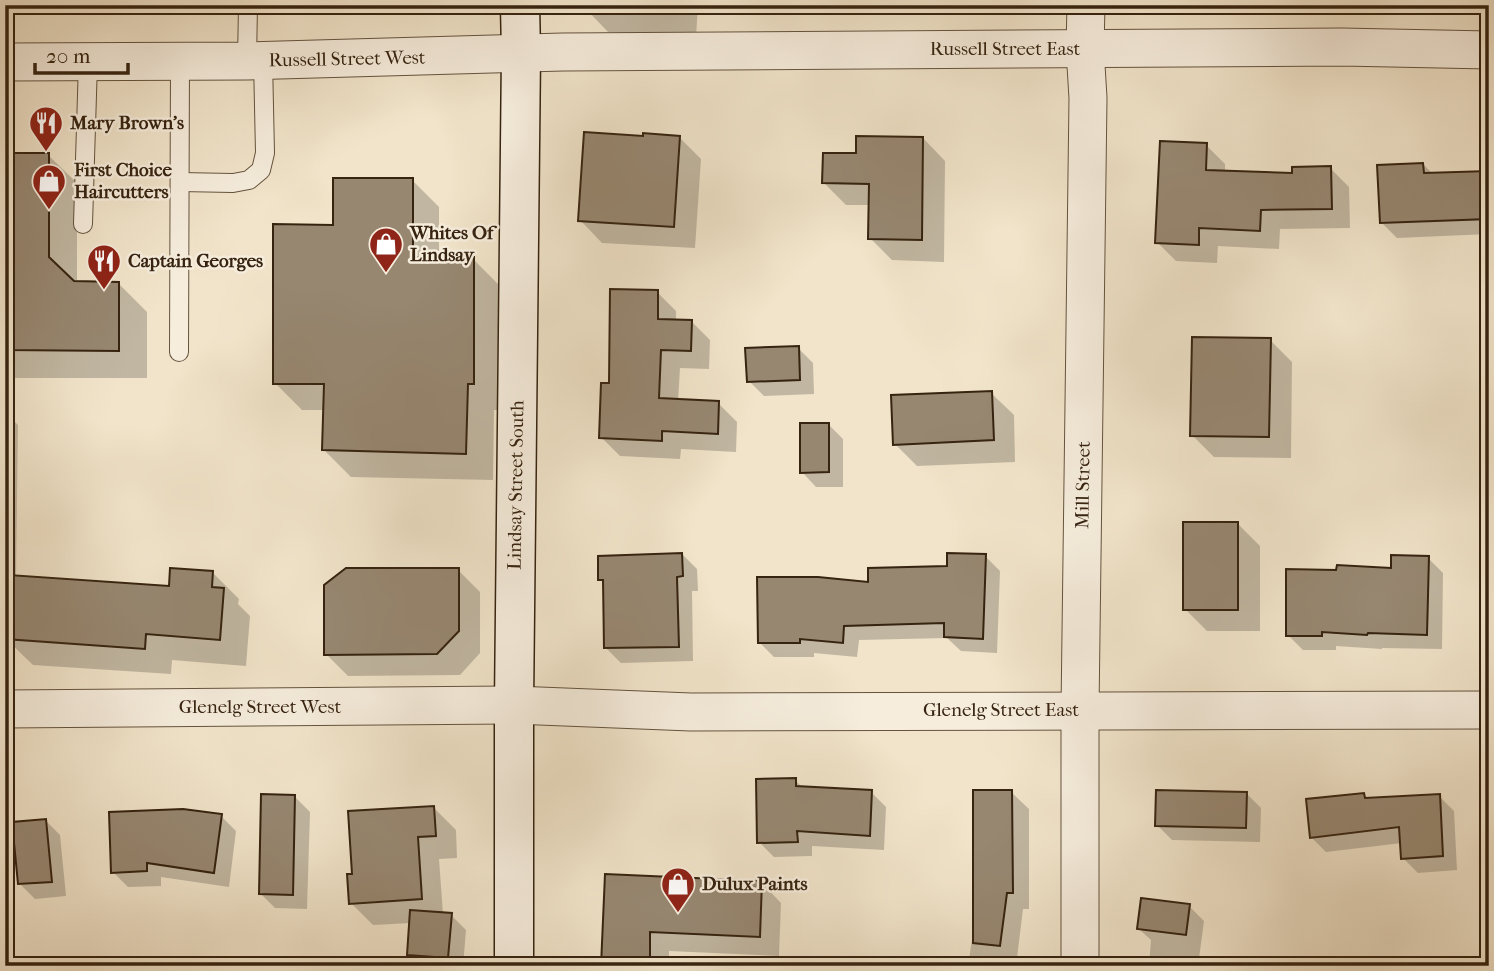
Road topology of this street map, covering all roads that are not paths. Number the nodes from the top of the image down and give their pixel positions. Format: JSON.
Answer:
{"nodes":[{"id":1,"x":248,"y":5,"type":"edge"},
{"id":2,"x":520,"y":5,"type":"edge"},
{"id":3,"x":1086,"y":5,"type":"edge"},
{"id":4,"x":1085,"y":49,"type":"junction"},
{"id":5,"x":1489,"y":50,"type":"edge"},
{"id":6,"x":521,"y":53,"type":"junction"},
{"id":7,"x":180,"y":61,"type":"junction"},
{"id":8,"x":255,"y":61,"type":"junction"},
{"id":9,"x":5,"y":62,"type":"edge"},
{"id":10,"x":88,"y":62,"type":"junction"},
{"id":11,"x":180,"y":182,"type":"junction"},
{"id":12,"x":83,"y":224,"type":"dead end"},
{"id":13,"x":179,"y":352,"type":"dead end"},
{"id":14,"x":514,"y":705,"type":"junction"},
{"id":15,"x":5,"y":709,"type":"edge"},
{"id":16,"x":1080,"y":710,"type":"junction"},
{"id":17,"x":1489,"y":710,"type":"edge"},
{"id":18,"x":514,"y":966,"type":"edge"},
{"id":19,"x":1080,"y":966,"type":"edge"}],
"edges":[{"from":1,"to":8,"type":"lane"},
{"from":2,"to":6,"type":"main road","name":"Lindsay Street South"},
{"from":3,"to":4,"type":"street","name":"Mill Street"},
{"from":4,"to":5,"type":"street","name":"Russell Street East"},
{"from":4,"to":6,"type":"street","name":"Russell Street East"},
{"from":4,"to":16,"type":"street","name":"Mill Street"},
{"from":6,"to":8,"type":"street","name":"Russell Street West"},
{"from":6,"to":14,"type":"main road","name":"Lindsay Street South"},
{"from":7,"to":8,"type":"street","name":"Russell Street West"},
{"from":7,"to":10,"type":"street","name":"Russell Street West"},
{"from":7,"to":11,"type":"lane"},
{"from":8,"to":11,"type":"lane"},
{"from":9,"to":10,"type":"street","name":"Russell Street West"},
{"from":10,"to":12,"type":"lane"},
{"from":11,"to":13,"type":"lane"},
{"from":14,"to":15,"type":"street","name":"Glenelg Street West"},
{"from":14,"to":16,"type":"street","name":"Glenelg Street East"},
{"from":14,"to":18,"type":"main road","name":"Lindsay Street South"},
{"from":16,"to":17,"type":"street","name":"Glenelg Street East"},
{"from":16,"to":19,"type":"street","name":"Mill Street"}]}
